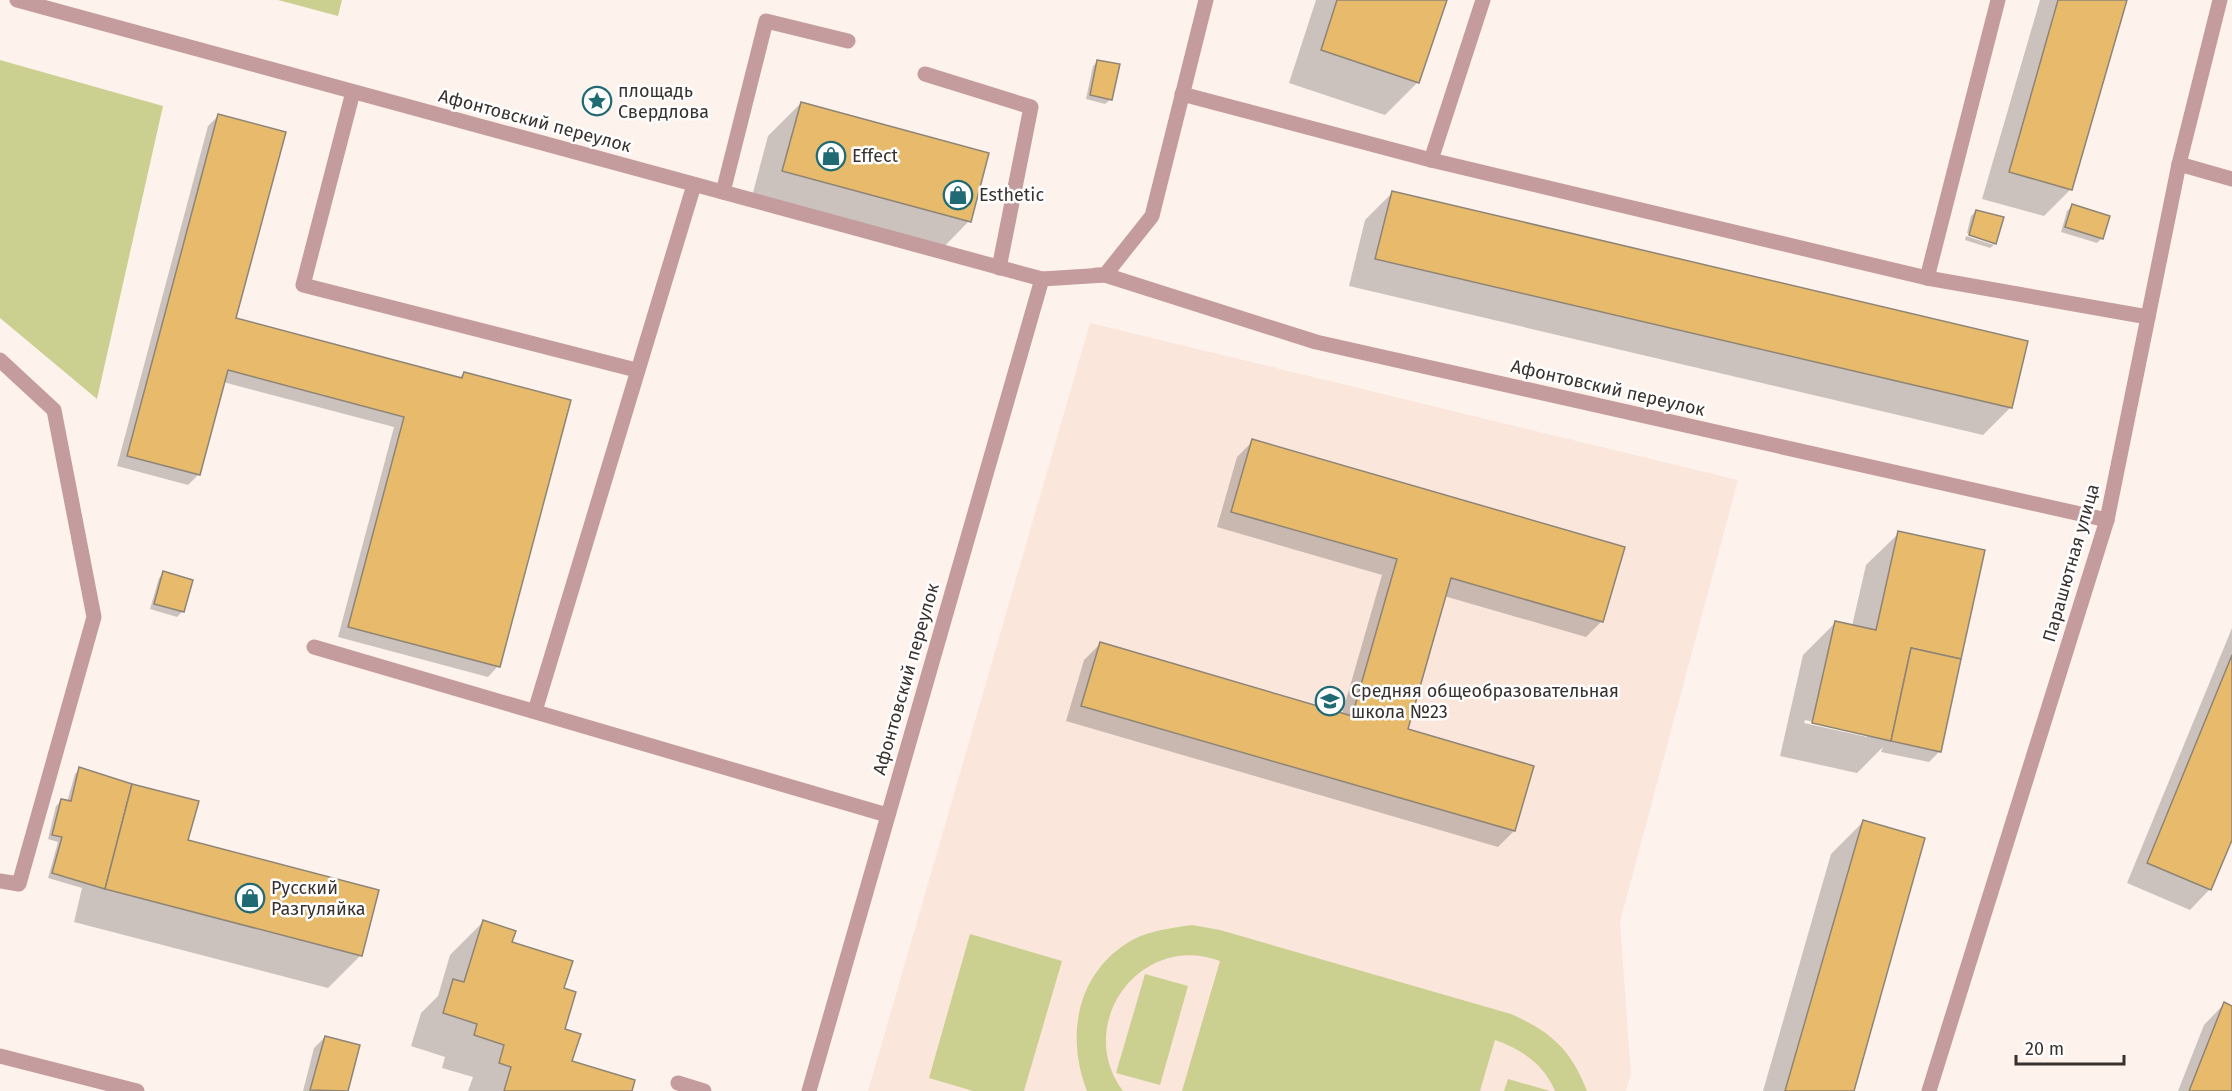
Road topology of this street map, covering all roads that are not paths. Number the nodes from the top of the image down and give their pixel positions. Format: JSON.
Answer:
{"nodes":[{"id":1,"x":17,"y":0,"type":"edge"},
{"id":2,"x":1206,"y":0,"type":"edge"},
{"id":3,"x":1483,"y":0,"type":"edge"},
{"id":4,"x":1998,"y":0,"type":"edge"},
{"id":5,"x":2220,"y":0,"type":"edge"},
{"id":6,"x":848,"y":41,"type":"dead end"},
{"id":7,"x":925,"y":74,"type":"dead end"},
{"id":8,"x":353,"y":92,"type":"junction"},
{"id":9,"x":1182,"y":94,"type":"junction"},
{"id":10,"x":1431,"y":160,"type":"junction"},
{"id":11,"x":2180,"y":164,"type":"junction"},
{"id":12,"x":2232,"y":179,"type":"edge"},
{"id":13,"x":694,"y":185,"type":"junction"},
{"id":14,"x":723,"y":192,"type":"junction"},
{"id":15,"x":999,"y":268,"type":"junction"},
{"id":16,"x":1105,"y":275,"type":"junction"},
{"id":17,"x":1927,"y":278,"type":"junction"},
{"id":18,"x":1042,"y":279,"type":"junction"},
{"id":19,"x":2148,"y":317,"type":"junction"},
{"id":20,"x":0,"y":360,"type":"edge"},
{"id":21,"x":636,"y":370,"type":"junction"},
{"id":22,"x":2107,"y":520,"type":"junction"},
{"id":23,"x":314,"y":647,"type":"dead end"},
{"id":24,"x":535,"y":711,"type":"junction"},
{"id":25,"x":888,"y":815,"type":"junction"},
{"id":26,"x":0,"y":881,"type":"edge"},
{"id":27,"x":0,"y":1056,"type":"edge"},
{"id":28,"x":678,"y":1083,"type":"dead end"},
{"id":29,"x":136,"y":1091,"type":"edge"},
{"id":30,"x":704,"y":1091,"type":"edge"},
{"id":31,"x":809,"y":1091,"type":"edge"},
{"id":32,"x":1929,"y":1091,"type":"edge"}],
"edges":[{"from":1,"to":8,"type":"street","name":"Афонтовский переулок"},
{"from":2,"to":9,"type":"street"},
{"from":3,"to":10,"type":"street"},
{"from":4,"to":17,"type":"street"},
{"from":5,"to":11,"type":"street","name":"Парашютная улица"},
{"from":6,"to":14,"type":"street"},
{"from":7,"to":15,"type":"street"},
{"from":8,"to":13,"type":"street","name":"Афонтовский переулок"},
{"from":8,"to":21,"type":"street"},
{"from":9,"to":10,"type":"street"},
{"from":9,"to":16,"type":"street"},
{"from":10,"to":17,"type":"street"},
{"from":11,"to":12,"type":"street"},
{"from":11,"to":19,"type":"street","name":"Парашютная улица"},
{"from":13,"to":14,"type":"street","name":"Афонтовский переулок"},
{"from":13,"to":21,"type":"street"},
{"from":14,"to":15,"type":"street","name":"Афонтовский переулок"},
{"from":15,"to":18,"type":"street","name":"Афонтовский переулок"},
{"from":16,"to":18,"type":"street","name":"Афонтовский переулок"},
{"from":16,"to":22,"type":"street","name":"Афонтовский переулок"},
{"from":17,"to":19,"type":"street"},
{"from":18,"to":25,"type":"street","name":"Афонтовский переулок"},
{"from":19,"to":22,"type":"street","name":"Парашютная улица"},
{"from":20,"to":26,"type":"street"},
{"from":21,"to":24,"type":"street"},
{"from":22,"to":32,"type":"street","name":"Парашютная улица"},
{"from":23,"to":24,"type":"street"},
{"from":24,"to":25,"type":"street"},
{"from":25,"to":31,"type":"street","name":"Афонтовский переулок"},
{"from":27,"to":29,"type":"street"},
{"from":28,"to":30,"type":"street"}]}
